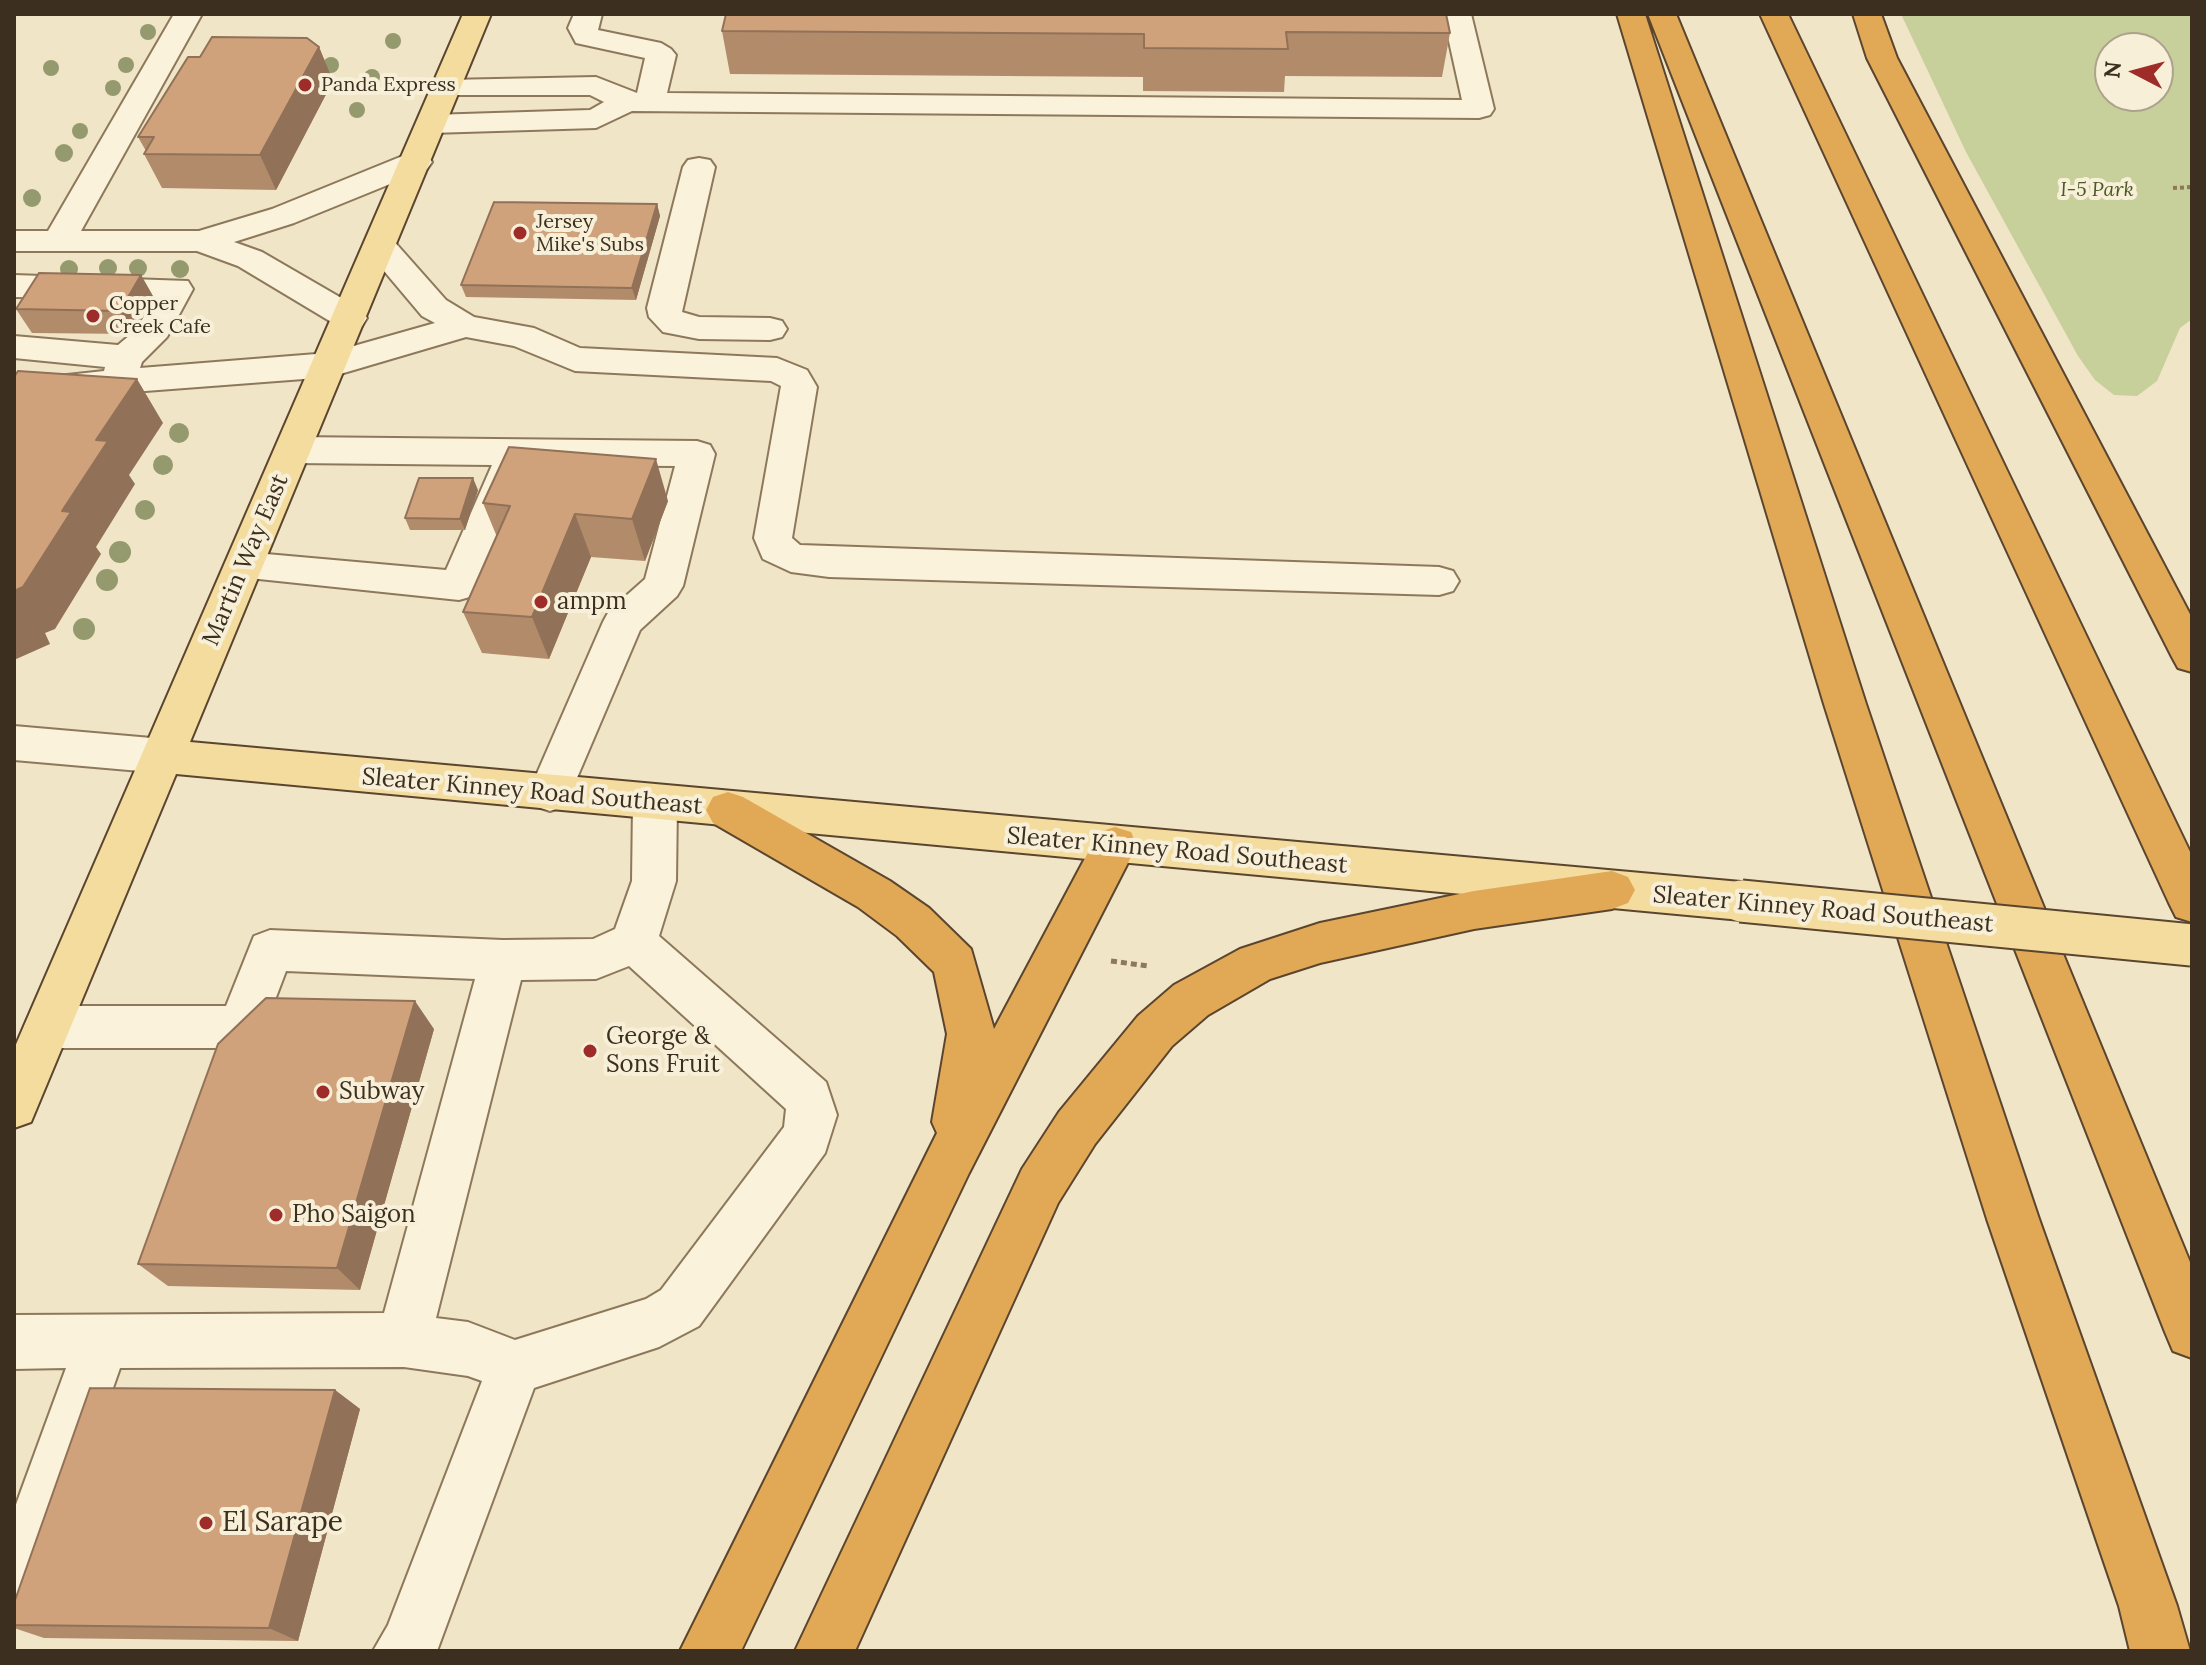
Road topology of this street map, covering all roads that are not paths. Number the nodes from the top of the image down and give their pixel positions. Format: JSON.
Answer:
{"nodes":[{"id":1,"x":188,"y":14,"type":"edge"},
{"id":2,"x":477,"y":14,"type":"edge"},
{"id":3,"x":588,"y":14,"type":"edge"},
{"id":4,"x":1457,"y":14,"type":"edge"},
{"id":5,"x":1631,"y":14,"type":"edge"},
{"id":6,"x":1662,"y":14,"type":"edge"},
{"id":7,"x":1774,"y":14,"type":"edge"},
{"id":8,"x":1867,"y":14,"type":"edge"},
{"id":9,"x":446,"y":89,"type":"junction"},
{"id":10,"x":638,"y":102,"type":"junction"},
{"id":11,"x":431,"y":124,"type":"junction"},
{"id":12,"x":416,"y":162,"type":"junction"},
{"id":13,"x":699,"y":167,"type":"dead end"},
{"id":14,"x":35,"y":241,"type":"edge"},
{"id":15,"x":201,"y":241,"type":"junction"},
{"id":16,"x":380,"y":246,"type":"junction"},
{"id":17,"x":14,"y":272,"type":"edge"},
{"id":18,"x":14,"y":286,"type":"edge"},
{"id":19,"x":350,"y":318,"type":"junction"},
{"id":20,"x":465,"y":326,"type":"junction"},
{"id":21,"x":770,"y":329,"type":"dead end"},
{"id":22,"x":14,"y":347,"type":"edge"},
{"id":23,"x":330,"y":365,"type":"junction"},
{"id":24,"x":122,"y":369,"type":"junction"},
{"id":25,"x":14,"y":399,"type":"edge"},
{"id":26,"x":293,"y":450,"type":"junction"},
{"id":27,"x":516,"y":452,"type":"junction"},
{"id":28,"x":244,"y":566,"type":"junction"},
{"id":29,"x":1439,"y":581,"type":"dead end"},
{"id":30,"x":2192,"y":657,"type":"edge"},
{"id":31,"x":14,"y":743,"type":"edge"},
{"id":32,"x":163,"y":756,"type":"junction"},
{"id":33,"x":550,"y":794,"type":"junction"},
{"id":34,"x":655,"y":804,"type":"junction"},
{"id":35,"x":728,"y":810,"type":"junction"},
{"id":36,"x":1115,"y":845,"type":"junction"},
{"id":37,"x":1612,"y":890,"type":"junction"},
{"id":38,"x":2192,"y":903,"type":"edge"},
{"id":39,"x":634,"y":942,"type":"junction"},
{"id":40,"x":2192,"y":945,"type":"edge"},
{"id":41,"x":503,"y":960,"type":"junction"},
{"id":42,"x":48,"y":1027,"type":"junction"},
{"id":43,"x":14,"y":1106,"type":"edge"},
{"id":44,"x":951,"y":1157,"type":"junction"},
{"id":45,"x":2192,"y":1332,"type":"edge"},
{"id":46,"x":404,"y":1340,"type":"junction"},
{"id":47,"x":14,"y":1342,"type":"edge"},
{"id":48,"x":102,"y":1342,"type":"junction"},
{"id":49,"x":515,"y":1367,"type":"junction"},
{"id":50,"x":14,"y":1589,"type":"edge"},
{"id":51,"x":403,"y":1651,"type":"edge"},
{"id":52,"x":710,"y":1651,"type":"edge"},
{"id":53,"x":825,"y":1651,"type":"edge"},
{"id":54,"x":2160,"y":1651,"type":"edge"}],
"edges":[{"from":1,"to":14,"type":"street"},
{"from":2,"to":9,"type":"main road","name":"Martin Way East"},
{"from":3,"to":10,"type":"street"},
{"from":4,"to":10,"type":"street"},
{"from":5,"to":54,"type":"highway"},
{"from":6,"to":45,"type":"highway"},
{"from":7,"to":38,"type":"highway"},
{"from":8,"to":30,"type":"highway"},
{"from":9,"to":10,"type":"street"},
{"from":9,"to":11,"type":"main road","name":"Martin Way East"},
{"from":10,"to":11,"type":"street"},
{"from":11,"to":12,"type":"main road","name":"Martin Way East"},
{"from":12,"to":15,"type":"street"},
{"from":12,"to":16,"type":"main road","name":"Martin Way East"},
{"from":13,"to":21,"type":"street"},
{"from":14,"to":15,"type":"street"},
{"from":14,"to":17,"type":"street"},
{"from":15,"to":19,"type":"street"},
{"from":16,"to":19,"type":"main road","name":"Martin Way East"},
{"from":16,"to":20,"type":"street"},
{"from":18,"to":24,"type":"street"},
{"from":19,"to":23,"type":"main road","name":"Martin Way East"},
{"from":20,"to":23,"type":"street"},
{"from":20,"to":29,"type":"street"},
{"from":22,"to":24,"type":"street"},
{"from":23,"to":24,"type":"street"},
{"from":23,"to":26,"type":"main road","name":"Martin Way East"},
{"from":24,"to":25,"type":"street"},
{"from":26,"to":27,"type":"street"},
{"from":26,"to":28,"type":"main road","name":"Martin Way East"},
{"from":27,"to":28,"type":"street"},
{"from":27,"to":33,"type":"street"},
{"from":28,"to":32,"type":"main road","name":"Martin Way East"},
{"from":31,"to":32,"type":"street"},
{"from":32,"to":33,"type":"main road","name":"Sleater Kinney Road Southeast"},
{"from":32,"to":42,"type":"main road","name":"Martin Way East"},
{"from":33,"to":34,"type":"main road","name":"Sleater Kinney Road Southeast"},
{"from":34,"to":35,"type":"main road","name":"Sleater Kinney Road Southeast"},
{"from":34,"to":39,"type":"street"},
{"from":35,"to":36,"type":"main road","name":"Sleater Kinney Road Southeast"},
{"from":35,"to":44,"type":"highway"},
{"from":36,"to":37,"type":"main road","name":"Sleater Kinney Road Southeast"},
{"from":36,"to":44,"type":"highway"},
{"from":37,"to":40,"type":"main road","name":"Sleater Kinney Road Southeast","bridge":true},
{"from":37,"to":53,"type":"highway"},
{"from":39,"to":41,"type":"street"},
{"from":39,"to":49,"type":"street"},
{"from":41,"to":42,"type":"street"},
{"from":41,"to":46,"type":"street"},
{"from":42,"to":43,"type":"main road","name":"Martin Way East"},
{"from":44,"to":52,"type":"highway"},
{"from":46,"to":48,"type":"street"},
{"from":46,"to":49,"type":"street"},
{"from":47,"to":48,"type":"street"},
{"from":48,"to":50,"type":"street"},
{"from":49,"to":51,"type":"street"}]}
